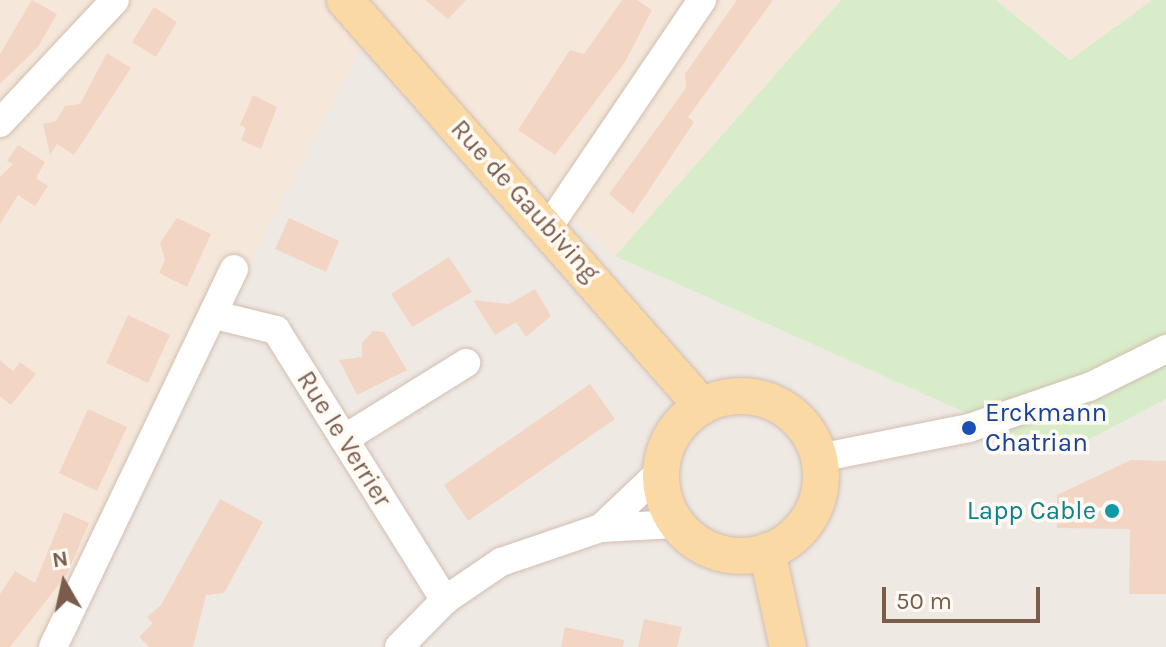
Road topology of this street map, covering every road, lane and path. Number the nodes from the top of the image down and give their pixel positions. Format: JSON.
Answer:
{"nodes":[{"id":1,"x":115,"y":0,"type":"edge"},
{"id":2,"x":345,"y":0,"type":"edge"},
{"id":3,"x":702,"y":0,"type":"edge"},
{"id":4,"x":0,"y":123,"type":"edge"},
{"id":5,"x":549,"y":226,"type":"junction"},
{"id":6,"x":234,"y":269,"type":"dead end"},
{"id":7,"x":215,"y":315,"type":"junction"},
{"id":8,"x":1166,"y":349,"type":"edge"},
{"id":9,"x":466,"y":363,"type":"dead end"},
{"id":10,"x":702,"y":406,"type":"junction"},
{"id":11,"x":344,"y":439,"type":"junction"},
{"id":12,"x":819,"y":458,"type":"junction"},
{"id":13,"x":660,"y":472,"type":"junction"},
{"id":14,"x":676,"y":524,"type":"junction"},
{"id":15,"x":601,"y":528,"type":"junction"},
{"id":16,"x":767,"y":551,"type":"junction"},
{"id":17,"x":445,"y":600,"type":"junction"},
{"id":18,"x":53,"y":647,"type":"edge"},
{"id":19,"x":399,"y":647,"type":"edge"},
{"id":20,"x":788,"y":647,"type":"edge"}],
"edges":[{"from":1,"to":4,"type":"street"},
{"from":2,"to":5,"type":"main road","name":"Rue de Gaubiving"},
{"from":3,"to":5,"type":"street"},
{"from":5,"to":10,"type":"main road","name":"Rue de Gaubiving"},
{"from":6,"to":7,"type":"street"},
{"from":7,"to":11,"type":"street","name":"Rue le Verrier"},
{"from":7,"to":18,"type":"street"},
{"from":8,"to":12,"type":"street"},
{"from":9,"to":11,"type":"street"},
{"from":10,"to":12,"type":"main road"},
{"from":10,"to":13,"type":"main road"},
{"from":11,"to":17,"type":"street","name":"Rue le Verrier"},
{"from":12,"to":16,"type":"main road"},
{"from":13,"to":14,"type":"main road"},
{"from":13,"to":15,"type":"street"},
{"from":14,"to":15,"type":"street"},
{"from":14,"to":16,"type":"main road"},
{"from":15,"to":17,"type":"street"},
{"from":16,"to":20,"type":"main road"},
{"from":17,"to":19,"type":"street"}]}
